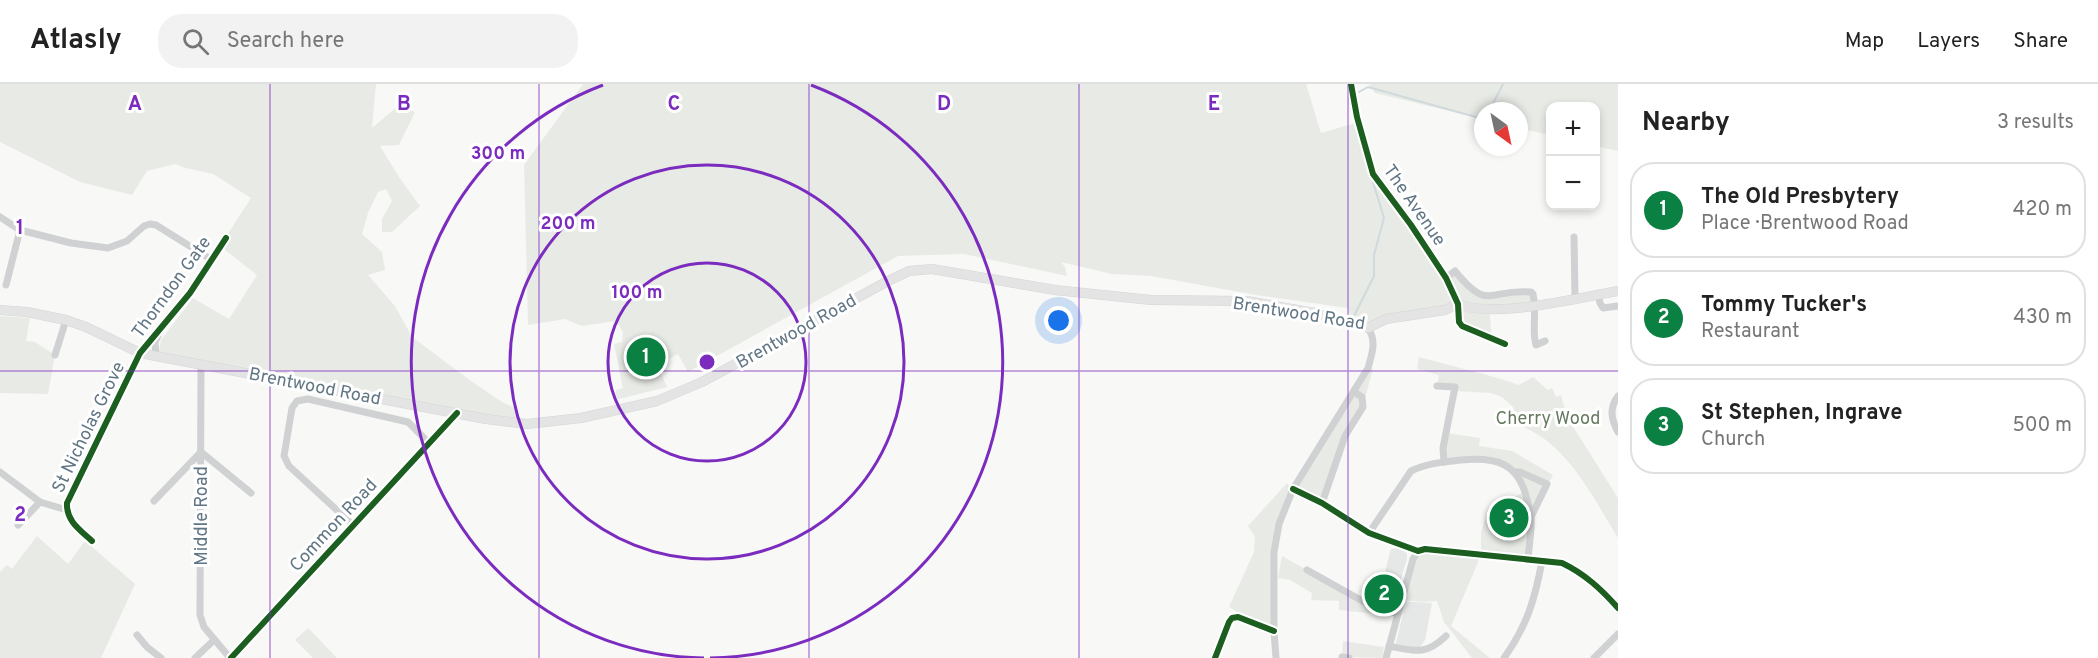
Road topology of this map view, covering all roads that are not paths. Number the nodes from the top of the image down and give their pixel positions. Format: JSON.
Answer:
{"nodes":[{"id":1,"x":1351,"y":84,"type":"edge"},
{"id":2,"x":0,"y":217,"type":"edge"},
{"id":3,"x":20,"y":230,"type":"junction"},
{"id":4,"x":1574,"y":237,"type":"dead end"},
{"id":5,"x":225,"y":238,"type":"dead end"},
{"id":6,"x":212,"y":260,"type":"junction"},
{"id":7,"x":1446,"y":278,"type":"junction"},
{"id":8,"x":6,"y":285,"type":"dead end"},
{"id":9,"x":1618,"y":291,"type":"edge"},
{"id":10,"x":1598,"y":295,"type":"junction"},
{"id":11,"x":1575,"y":298,"type":"junction"},
{"id":12,"x":1458,"y":304,"type":"junction"},
{"id":13,"x":1534,"y":306,"type":"junction"},
{"id":14,"x":1618,"y":306,"type":"edge"},
{"id":15,"x":0,"y":310,"type":"edge"},
{"id":16,"x":66,"y":320,"type":"junction"},
{"id":17,"x":1368,"y":328,"type":"junction"},
{"id":18,"x":159,"y":333,"type":"junction"},
{"id":19,"x":1545,"y":341,"type":"dead end"},
{"id":20,"x":1505,"y":344,"type":"dead end"},
{"id":21,"x":141,"y":353,"type":"junction"},
{"id":22,"x":55,"y":355,"type":"dead end"},
{"id":23,"x":156,"y":356,"type":"junction"},
{"id":24,"x":201,"y":364,"type":"junction"},
{"id":25,"x":1437,"y":386,"type":"dead end"},
{"id":26,"x":1354,"y":392,"type":"junction"},
{"id":27,"x":1618,"y":396,"type":"edge"},
{"id":28,"x":457,"y":413,"type":"junction"},
{"id":29,"x":1618,"y":432,"type":"edge"},
{"id":30,"x":430,"y":444,"type":"junction"},
{"id":31,"x":201,"y":452,"type":"junction"},
{"id":32,"x":1444,"y":462,"type":"junction"},
{"id":33,"x":0,"y":471,"type":"edge"},
{"id":34,"x":1515,"y":472,"type":"junction"},
{"id":35,"x":1293,"y":489,"type":"junction"},
{"id":36,"x":250,"y":493,"type":"dead end"},
{"id":37,"x":154,"y":501,"type":"dead end"},
{"id":38,"x":40,"y":502,"type":"junction"},
{"id":39,"x":1322,"y":503,"type":"junction"},
{"id":40,"x":67,"y":510,"type":"junction"},
{"id":41,"x":1532,"y":515,"type":"junction"},
{"id":42,"x":18,"y":525,"type":"dead end"},
{"id":43,"x":353,"y":525,"type":"junction"},
{"id":44,"x":1369,"y":533,"type":"junction"},
{"id":45,"x":92,"y":541,"type":"dead end"},
{"id":46,"x":1418,"y":551,"type":"junction"},
{"id":47,"x":1528,"y":558,"type":"junction"},
{"id":48,"x":1542,"y":561,"type":"junction"},
{"id":49,"x":1307,"y":570,"type":"dead end"},
{"id":50,"x":1618,"y":608,"type":"edge"},
{"id":51,"x":1398,"y":614,"type":"junction"},
{"id":52,"x":1274,"y":631,"type":"junction"},
{"id":53,"x":1618,"y":634,"type":"edge"},
{"id":54,"x":136,"y":635,"type":"dead end"},
{"id":55,"x":1446,"y":636,"type":"dead end"},
{"id":56,"x":214,"y":640,"type":"junction"},
{"id":57,"x":1389,"y":646,"type":"junction"},
{"id":58,"x":1342,"y":657,"type":"edge"},
{"id":59,"x":161,"y":658,"type":"edge"},
{"id":60,"x":195,"y":658,"type":"edge"},
{"id":61,"x":230,"y":658,"type":"edge"},
{"id":62,"x":1215,"y":658,"type":"edge"},
{"id":63,"x":1276,"y":658,"type":"edge"},
{"id":64,"x":1349,"y":658,"type":"edge"},
{"id":65,"x":1386,"y":658,"type":"edge"},
{"id":66,"x":1504,"y":658,"type":"edge"},
{"id":67,"x":1594,"y":658,"type":"edge"}],
"edges":[{"from":1,"to":7,"type":"street","name":"The Avenue"},
{"from":2,"to":3,"type":"street"},
{"from":3,"to":6,"type":"street"},
{"from":3,"to":8,"type":"street"},
{"from":4,"to":11,"type":"street"},
{"from":5,"to":6,"type":"street","name":"Thorndon Gate"},
{"from":6,"to":18,"type":"street","name":"Thorndon Gate"},
{"from":7,"to":12,"type":"street","name":"The Avenue"},
{"from":7,"to":13,"type":"street"},
{"from":9,"to":10,"type":"main road"},
{"from":10,"to":11,"type":"main road"},
{"from":10,"to":14,"type":"street"},
{"from":11,"to":13,"type":"main road"},
{"from":12,"to":13,"type":"main road"},
{"from":12,"to":17,"type":"main road","name":"Brentwood Road"},
{"from":12,"to":20,"type":"street","name":"The Avenue"},
{"from":13,"to":19,"type":"street"},
{"from":15,"to":16,"type":"main road","name":"Brentwood Road"},
{"from":16,"to":21,"type":"main road","name":"Brentwood Road"},
{"from":16,"to":22,"type":"street"},
{"from":17,"to":26,"type":"street"},
{"from":17,"to":28,"type":"main road","name":"Brentwood Road"},
{"from":18,"to":21,"type":"street","name":"Thorndon Gate"},
{"from":18,"to":23,"type":"street"},
{"from":21,"to":23,"type":"main road","name":"Brentwood Road"},
{"from":21,"to":40,"type":"street","name":"St Nicholas Grove"},
{"from":23,"to":24,"type":"main road","name":"Brentwood Road"},
{"from":24,"to":28,"type":"main road","name":"Brentwood Road"},
{"from":24,"to":31,"type":"street","name":"Middle Road"},
{"from":25,"to":32,"type":"street"},
{"from":26,"to":35,"type":"street"},
{"from":26,"to":39,"type":"street"},
{"from":27,"to":29,"type":"street"},
{"from":28,"to":30,"type":"street","name":"Common Road"},
{"from":30,"to":43,"type":"street","name":"Common Road"},
{"from":30,"to":43,"type":"street"},
{"from":31,"to":36,"type":"street"},
{"from":31,"to":37,"type":"street"},
{"from":31,"to":56,"type":"street","name":"Middle Road"},
{"from":32,"to":34,"type":"street"},
{"from":32,"to":44,"type":"street"},
{"from":33,"to":38,"type":"street"},
{"from":34,"to":41,"type":"street"},
{"from":34,"to":41,"type":"street"},
{"from":35,"to":39,"type":"street"},
{"from":35,"to":52,"type":"street"},
{"from":38,"to":40,"type":"street"},
{"from":38,"to":42,"type":"street"},
{"from":39,"to":44,"type":"street"},
{"from":40,"to":45,"type":"street","name":"St Nicholas Grove"},
{"from":41,"to":47,"type":"street"},
{"from":43,"to":61,"type":"street","name":"Common Road"},
{"from":44,"to":46,"type":"street"},
{"from":46,"to":47,"type":"street"},
{"from":46,"to":51,"type":"street"},
{"from":47,"to":48,"type":"street"},
{"from":48,"to":50,"type":"street"},
{"from":48,"to":66,"type":"street"},
{"from":49,"to":51,"type":"street"},
{"from":51,"to":57,"type":"street"},
{"from":52,"to":62,"type":"street"},
{"from":52,"to":63,"type":"street"},
{"from":53,"to":67,"type":"street"},
{"from":54,"to":59,"type":"street"},
{"from":55,"to":57,"type":"street"},
{"from":56,"to":60,"type":"street"},
{"from":56,"to":61,"type":"street","name":"Middle Road"},
{"from":57,"to":65,"type":"street"},
{"from":58,"to":64,"type":"street"}]}
